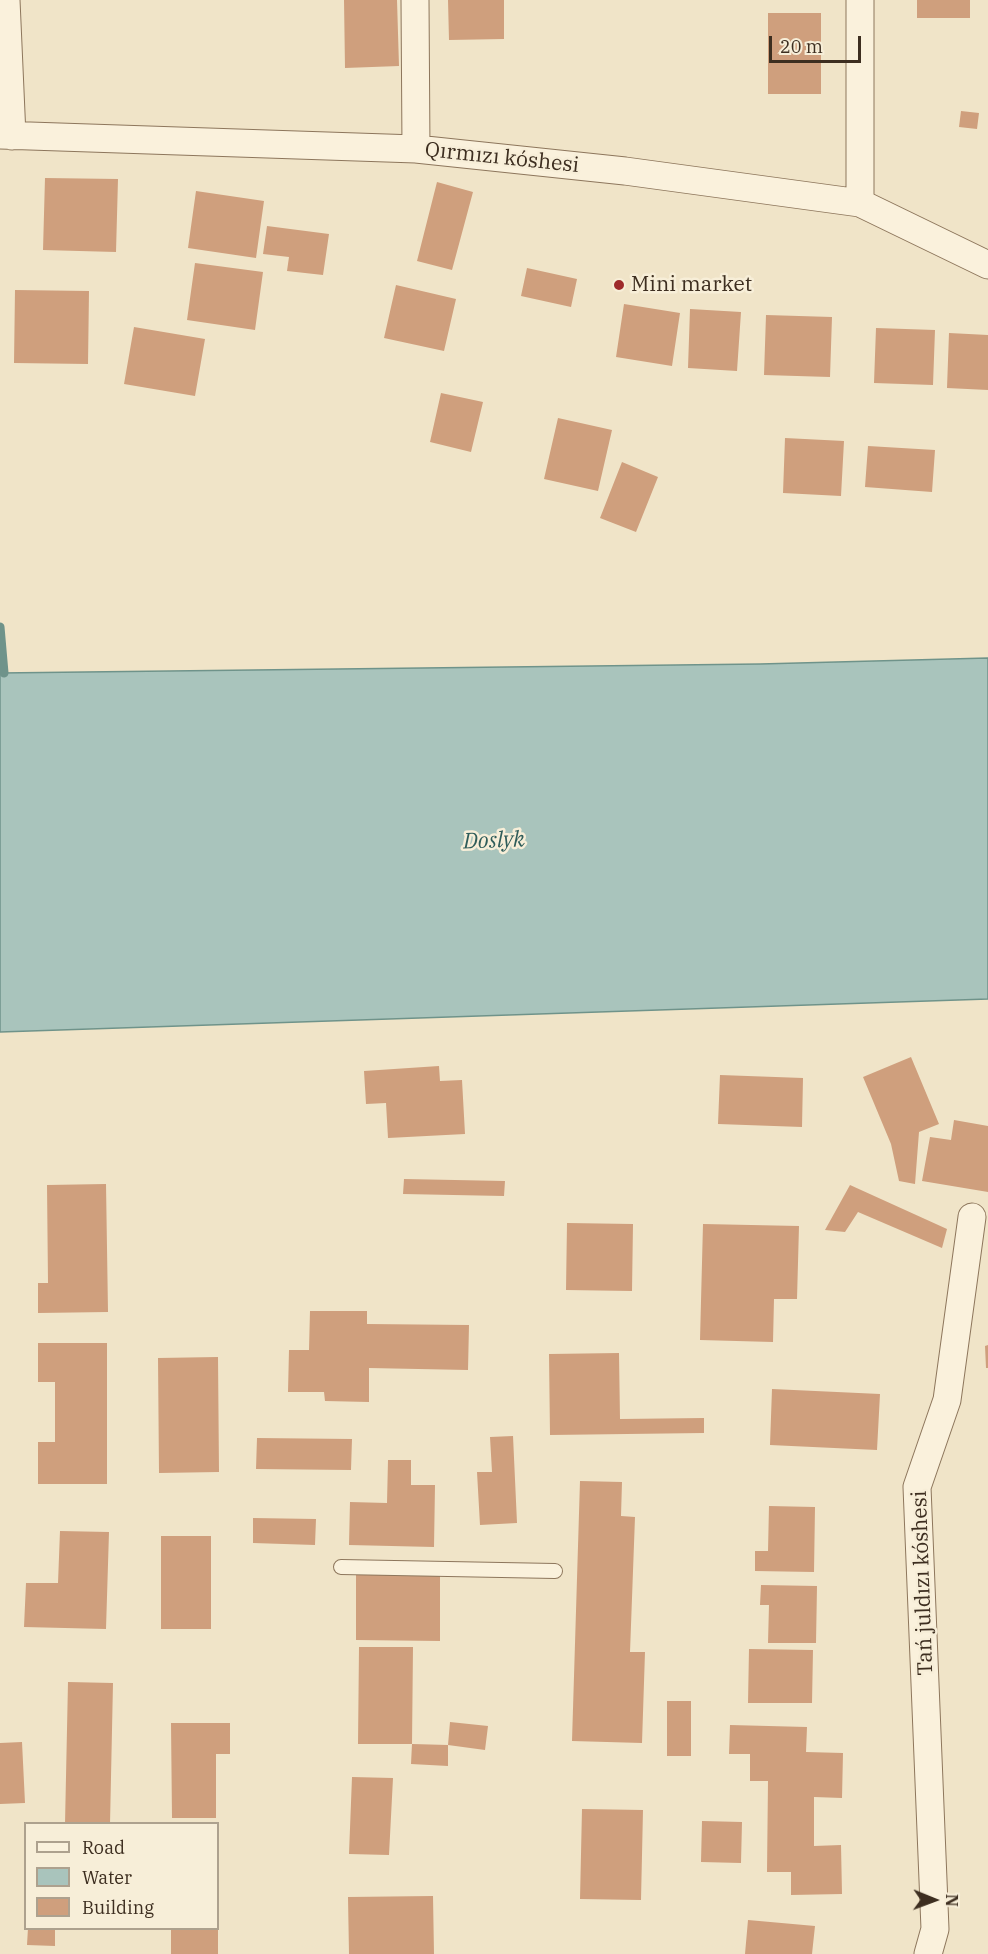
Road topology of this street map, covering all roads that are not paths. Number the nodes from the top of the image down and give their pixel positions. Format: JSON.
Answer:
{"nodes":[{"id":1,"x":6,"y":0,"type":"edge"},
{"id":2,"x":415,"y":0,"type":"edge"},
{"id":3,"x":860,"y":0,"type":"edge"},
{"id":4,"x":6,"y":135,"type":"edge"},
{"id":5,"x":416,"y":149,"type":"junction"},
{"id":6,"x":860,"y":203,"type":"junction"},
{"id":7,"x":988,"y":265,"type":"edge"},
{"id":8,"x":972,"y":1217,"type":"dead end"},
{"id":9,"x":341,"y":1567,"type":"dead end"},
{"id":10,"x":555,"y":1571,"type":"dead end"},
{"id":11,"x":928,"y":1954,"type":"edge"}],
"edges":[{"from":1,"to":4,"type":"street"},
{"from":2,"to":5,"type":"street"},
{"from":3,"to":6,"type":"street"},
{"from":4,"to":5,"type":"street","name":"Qırmızı kóshesi"},
{"from":5,"to":6,"type":"street","name":"Qırmızı kóshesi"},
{"from":6,"to":7,"type":"street","name":"Qırmızı kóshesi"},
{"from":8,"to":11,"type":"street","name":"Tań juldızı kóshesi"},
{"from":9,"to":10,"type":"lane"}]}
